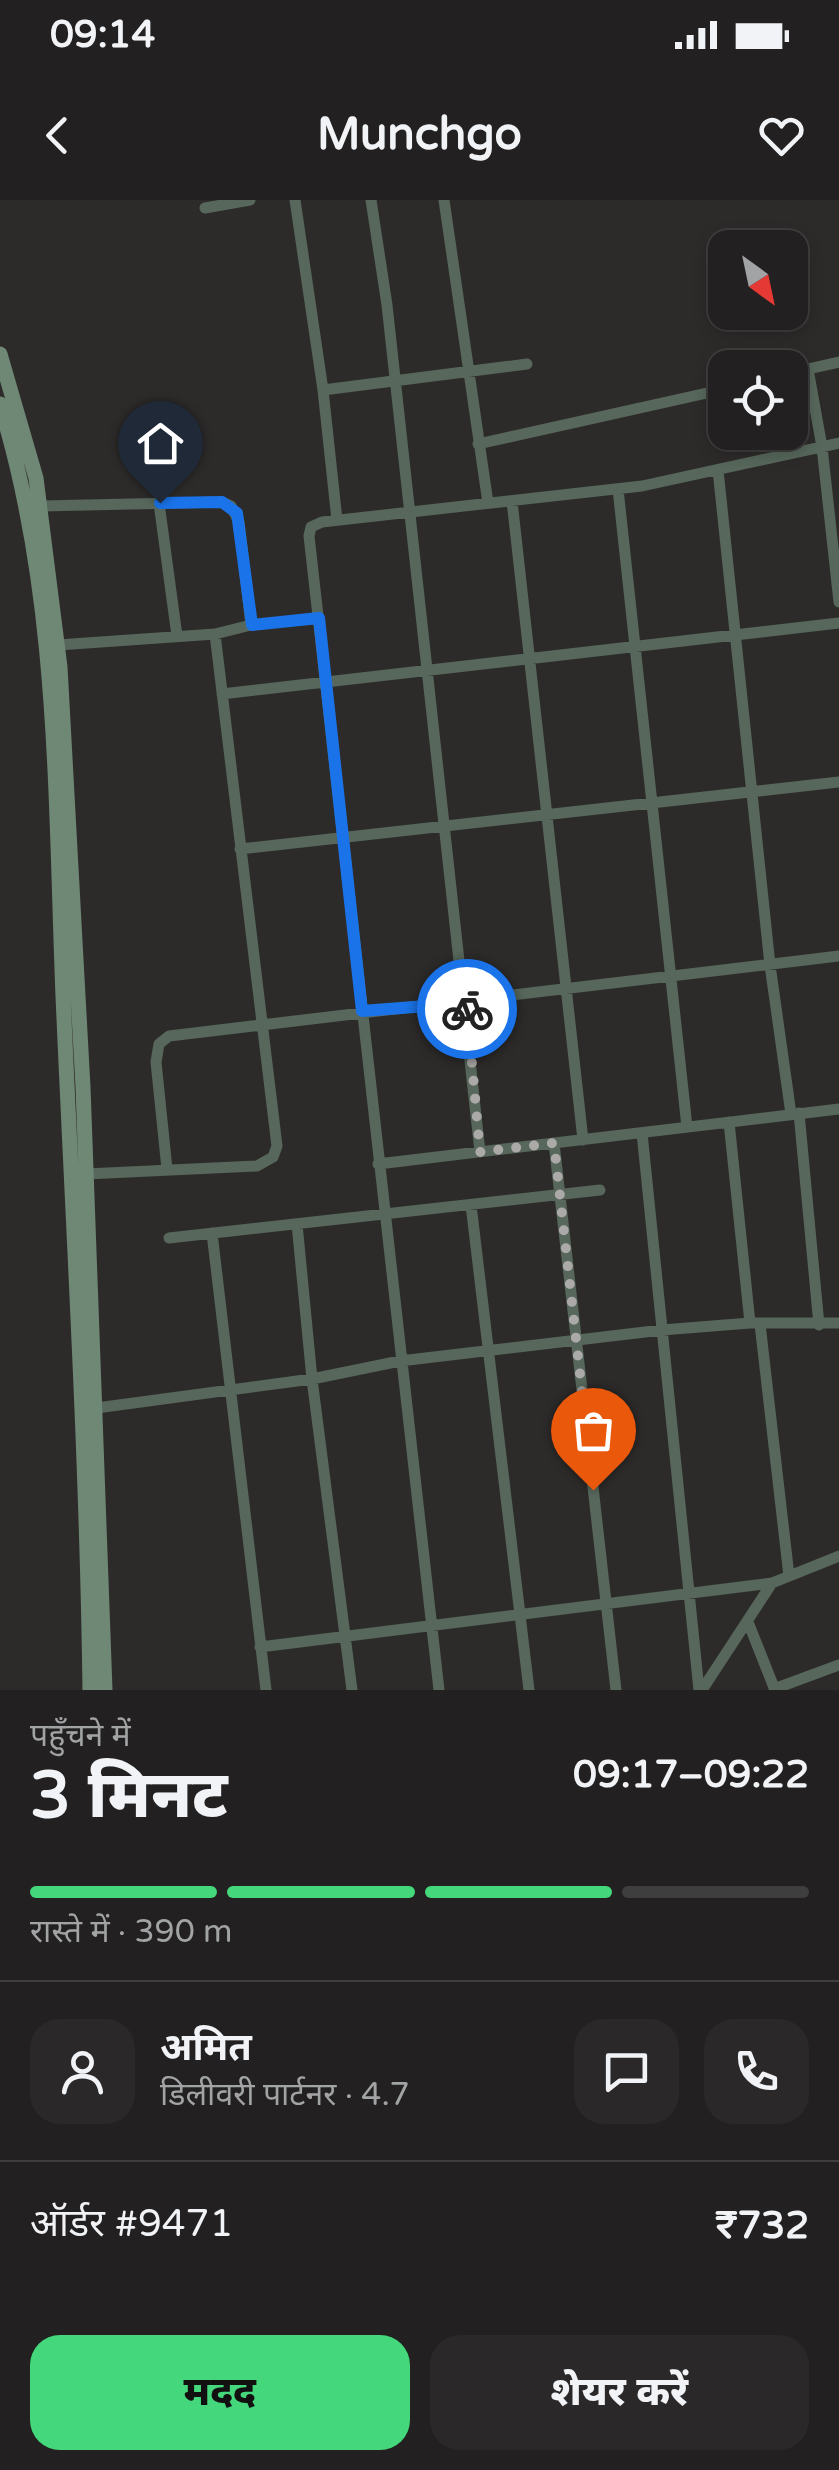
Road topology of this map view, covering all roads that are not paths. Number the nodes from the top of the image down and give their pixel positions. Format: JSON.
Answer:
{"nodes":[{"id":1,"x":250,"y":200,"type":"edge"},
{"id":2,"x":295,"y":200,"type":"edge"},
{"id":3,"x":371,"y":200,"type":"edge"},
{"id":4,"x":444,"y":200,"type":"edge"},
{"id":5,"x":206,"y":208,"type":"dead end"},
{"id":6,"x":0,"y":354,"type":"edge"},
{"id":7,"x":839,"y":362,"type":"edge"},
{"id":8,"x":527,"y":364,"type":"dead end"},
{"id":9,"x":808,"y":369,"type":"joint"},
{"id":10,"x":470,"y":372,"type":"junction"},
{"id":11,"x":395,"y":381,"type":"junction"},
{"id":12,"x":324,"y":390,"type":"junction"},
{"id":13,"x":708,"y":393,"type":"edge"},
{"id":14,"x":0,"y":404,"type":"edge"},
{"id":15,"x":839,"y":442,"type":"edge"},
{"id":16,"x":478,"y":444,"type":"junction"},
{"id":17,"x":822,"y":446,"type":"junction"},
{"id":18,"x":718,"y":470,"type":"junction"},
{"id":19,"x":618,"y":489,"type":"junction"},
{"id":20,"x":512,"y":501,"type":"junction"},
{"id":21,"x":160,"y":503,"type":"junction"},
{"id":22,"x":488,"y":504,"type":"junction"},
{"id":23,"x":41,"y":506,"type":"junction"},
{"id":24,"x":410,"y":512,"type":"junction"},
{"id":25,"x":337,"y":520,"type":"junction"},
{"id":26,"x":839,"y":602,"type":"edge"},
{"id":27,"x":319,"y":618,"type":"junction"},
{"id":28,"x":839,"y":622,"type":"edge"},
{"id":29,"x":252,"y":625,"type":"junction"},
{"id":30,"x":215,"y":634,"type":"junction"},
{"id":31,"x":736,"y":634,"type":"junction"},
{"id":32,"x":176,"y":636,"type":"junction"},
{"id":33,"x":58,"y":645,"type":"junction"},
{"id":34,"x":634,"y":646,"type":"junction"},
{"id":35,"x":530,"y":658,"type":"junction"},
{"id":36,"x":428,"y":670,"type":"junction"},
{"id":37,"x":325,"y":682,"type":"junction"},
{"id":38,"x":222,"y":694,"type":"junction"},
{"id":39,"x":839,"y":782,"type":"edge"},
{"id":40,"x":754,"y":792,"type":"junction"},
{"id":41,"x":651,"y":804,"type":"junction"},
{"id":42,"x":547,"y":815,"type":"junction"},
{"id":43,"x":445,"y":826,"type":"junction"},
{"id":44,"x":342,"y":838,"type":"junction"},
{"id":45,"x":240,"y":849,"type":"junction"},
{"id":46,"x":839,"y":956,"type":"edge"},
{"id":47,"x":770,"y":965,"type":"junction"},
{"id":48,"x":672,"y":976,"type":"junction"},
{"id":49,"x":568,"y":989,"type":"junction"},
{"id":50,"x":466,"y":1003,"type":"junction"},
{"id":51,"x":362,"y":1011,"type":"junction"},
{"id":52,"x":262,"y":1024,"type":"junction"},
{"id":53,"x":839,"y":1109,"type":"edge"},
{"id":54,"x":795,"y":1114,"type":"junction"},
{"id":55,"x":729,"y":1122,"type":"junction"},
{"id":56,"x":687,"y":1127,"type":"junction"},
{"id":57,"x":642,"y":1132,"type":"junction"},
{"id":58,"x":583,"y":1140,"type":"junction"},
{"id":59,"x":554,"y":1143,"type":"junction"},
{"id":60,"x":480,"y":1152,"type":"junction"},
{"id":61,"x":378,"y":1164,"type":"junction"},
{"id":62,"x":167,"y":1169,"type":"junction"},
{"id":63,"x":86,"y":1174,"type":"junction"},
{"id":64,"x":600,"y":1190,"type":"dead end"},
{"id":65,"x":560,"y":1195,"type":"junction"},
{"id":66,"x":471,"y":1205,"type":"junction"},
{"id":67,"x":383,"y":1214,"type":"junction"},
{"id":68,"x":298,"y":1224,"type":"junction"},
{"id":69,"x":212,"y":1234,"type":"junction"},
{"id":70,"x":168,"y":1238,"type":"dead end"},
{"id":71,"x":755,"y":1323,"type":"junction"},
{"id":72,"x":839,"y":1323,"type":"edge"},
{"id":73,"x":818,"y":1325,"type":"junction"},
{"id":74,"x":662,"y":1330,"type":"junction"},
{"id":75,"x":576,"y":1340,"type":"junction"},
{"id":76,"x":488,"y":1350,"type":"junction"},
{"id":77,"x":400,"y":1361,"type":"junction"},
{"id":78,"x":312,"y":1379,"type":"junction"},
{"id":79,"x":230,"y":1388,"type":"junction"},
{"id":80,"x":87,"y":1409,"type":"junction"},
{"id":81,"x":839,"y":1556,"type":"edge"},
{"id":82,"x":789,"y":1576,"type":"junction"},
{"id":83,"x":772,"y":1582,"type":"junction"},
{"id":84,"x":690,"y":1593,"type":"junction"},
{"id":85,"x":605,"y":1604,"type":"junction"},
{"id":86,"x":520,"y":1614,"type":"junction"},
{"id":87,"x":748,"y":1622,"type":"junction"},
{"id":88,"x":431,"y":1626,"type":"junction"},
{"id":89,"x":344,"y":1636,"type":"junction"},
{"id":90,"x":260,"y":1646,"type":"junction"},
{"id":91,"x":839,"y":1665,"type":"edge"},
{"id":92,"x":90,"y":1690,"type":"edge"},
{"id":93,"x":105,"y":1690,"type":"edge"},
{"id":94,"x":266,"y":1690,"type":"edge"},
{"id":95,"x":352,"y":1690,"type":"edge"},
{"id":96,"x":439,"y":1690,"type":"edge"},
{"id":97,"x":529,"y":1690,"type":"edge"},
{"id":98,"x":616,"y":1690,"type":"edge"},
{"id":99,"x":701,"y":1690,"type":"edge"},
{"id":100,"x":775,"y":1690,"type":"edge"}],
"edges":[{"from":1,"to":5,"type":"street"},
{"from":2,"to":12,"type":"street"},
{"from":3,"to":11,"type":"street"},
{"from":4,"to":10,"type":"street"},
{"from":6,"to":23,"type":"street"},
{"from":7,"to":9,"type":"street"},
{"from":8,"to":10,"type":"street"},
{"from":9,"to":17,"type":"street"},
{"from":10,"to":11,"type":"street"},
{"from":10,"to":16,"type":"street"},
{"from":11,"to":12,"type":"street"},
{"from":11,"to":24,"type":"street"},
{"from":12,"to":25,"type":"street"},
{"from":13,"to":16,"type":"street"},
{"from":14,"to":80,"type":"street"},
{"from":15,"to":17,"type":"street"},
{"from":16,"to":22,"type":"street"},
{"from":17,"to":18,"type":"street"},
{"from":17,"to":26,"type":"street"},
{"from":18,"to":19,"type":"street"},
{"from":18,"to":31,"type":"street"},
{"from":19,"to":20,"type":"street"},
{"from":19,"to":34,"type":"street"},
{"from":20,"to":22,"type":"street"},
{"from":20,"to":35,"type":"street"},
{"from":21,"to":23,"type":"street"},
{"from":21,"to":29,"type":"street"},
{"from":21,"to":32,"type":"street"},
{"from":22,"to":24,"type":"street"},
{"from":23,"to":33,"type":"street"},
{"from":24,"to":25,"type":"street"},
{"from":24,"to":36,"type":"street"},
{"from":25,"to":27,"type":"street"},
{"from":27,"to":29,"type":"street"},
{"from":27,"to":37,"type":"street"},
{"from":28,"to":31,"type":"street"},
{"from":29,"to":30,"type":"street"},
{"from":30,"to":32,"type":"street"},
{"from":30,"to":38,"type":"street"},
{"from":31,"to":34,"type":"street"},
{"from":31,"to":40,"type":"street"},
{"from":32,"to":33,"type":"street"},
{"from":33,"to":63,"type":"street"},
{"from":34,"to":35,"type":"street"},
{"from":34,"to":41,"type":"street"},
{"from":35,"to":36,"type":"street"},
{"from":35,"to":42,"type":"street"},
{"from":36,"to":37,"type":"street"},
{"from":36,"to":43,"type":"street"},
{"from":37,"to":38,"type":"street"},
{"from":37,"to":44,"type":"street"},
{"from":38,"to":45,"type":"street"},
{"from":39,"to":40,"type":"street"},
{"from":40,"to":41,"type":"street"},
{"from":40,"to":47,"type":"street"},
{"from":41,"to":42,"type":"street"},
{"from":41,"to":48,"type":"street"},
{"from":42,"to":43,"type":"street"},
{"from":42,"to":49,"type":"street"},
{"from":43,"to":44,"type":"street"},
{"from":43,"to":50,"type":"street"},
{"from":44,"to":45,"type":"street"},
{"from":44,"to":51,"type":"street"},
{"from":45,"to":52,"type":"street"},
{"from":46,"to":47,"type":"street"},
{"from":47,"to":48,"type":"street"},
{"from":47,"to":54,"type":"street"},
{"from":48,"to":49,"type":"street"},
{"from":48,"to":56,"type":"street"},
{"from":49,"to":50,"type":"street"},
{"from":49,"to":58,"type":"street"},
{"from":50,"to":51,"type":"street"},
{"from":50,"to":60,"type":"street"},
{"from":51,"to":52,"type":"street"},
{"from":51,"to":61,"type":"street"},
{"from":52,"to":62,"type":"street"},
{"from":52,"to":62,"type":"street"},
{"from":53,"to":54,"type":"street"},
{"from":54,"to":55,"type":"street"},
{"from":54,"to":73,"type":"street"},
{"from":55,"to":56,"type":"street"},
{"from":55,"to":71,"type":"street"},
{"from":56,"to":57,"type":"street"},
{"from":57,"to":58,"type":"street"},
{"from":57,"to":74,"type":"street"},
{"from":58,"to":59,"type":"street"},
{"from":59,"to":60,"type":"street"},
{"from":59,"to":65,"type":"street"},
{"from":60,"to":61,"type":"street"},
{"from":61,"to":67,"type":"street"},
{"from":62,"to":63,"type":"street"},
{"from":63,"to":80,"type":"street"},
{"from":64,"to":65,"type":"street"},
{"from":65,"to":66,"type":"street"},
{"from":65,"to":75,"type":"street"},
{"from":66,"to":67,"type":"street"},
{"from":66,"to":76,"type":"street"},
{"from":67,"to":68,"type":"street"},
{"from":67,"to":77,"type":"street"},
{"from":68,"to":69,"type":"street"},
{"from":68,"to":78,"type":"street"},
{"from":69,"to":70,"type":"street"},
{"from":69,"to":79,"type":"street"},
{"from":71,"to":73,"type":"street"},
{"from":71,"to":74,"type":"street"},
{"from":71,"to":82,"type":"street"},
{"from":72,"to":73,"type":"street"},
{"from":74,"to":75,"type":"street"},
{"from":74,"to":84,"type":"street"},
{"from":75,"to":76,"type":"street"},
{"from":75,"to":85,"type":"street"},
{"from":76,"to":77,"type":"street"},
{"from":76,"to":86,"type":"street"},
{"from":77,"to":78,"type":"street"},
{"from":77,"to":88,"type":"street"},
{"from":78,"to":79,"type":"street"},
{"from":78,"to":89,"type":"street"},
{"from":79,"to":80,"type":"street"},
{"from":79,"to":90,"type":"street"},
{"from":80,"to":92,"type":"street"},
{"from":80,"to":93,"type":"street"},
{"from":81,"to":82,"type":"street"},
{"from":82,"to":83,"type":"street"},
{"from":83,"to":84,"type":"street"},
{"from":83,"to":87,"type":"street"},
{"from":84,"to":85,"type":"street"},
{"from":84,"to":99,"type":"street"},
{"from":85,"to":86,"type":"street"},
{"from":85,"to":98,"type":"street"},
{"from":86,"to":88,"type":"street"},
{"from":86,"to":97,"type":"street"},
{"from":87,"to":99,"type":"street"},
{"from":87,"to":100,"type":"street"},
{"from":88,"to":89,"type":"street"},
{"from":88,"to":96,"type":"street"},
{"from":89,"to":90,"type":"street"},
{"from":89,"to":95,"type":"street"},
{"from":90,"to":94,"type":"street"},
{"from":91,"to":100,"type":"street"}]}
